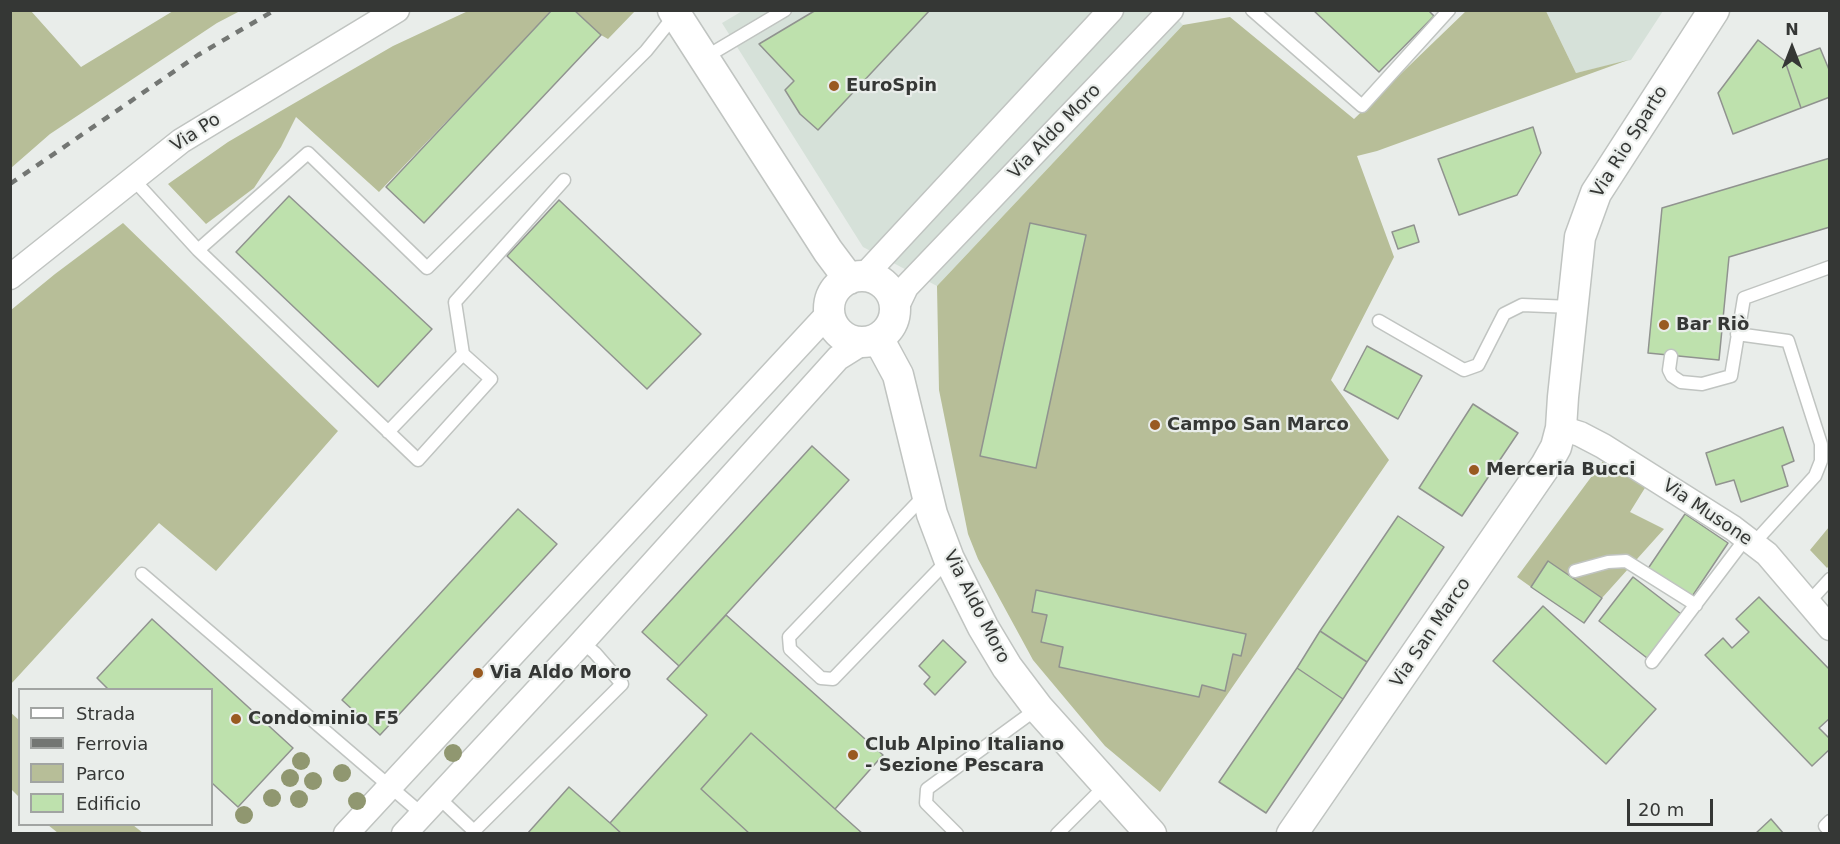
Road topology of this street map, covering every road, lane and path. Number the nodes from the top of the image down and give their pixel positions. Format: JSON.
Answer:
{"nodes":[{"id":1,"x":397,"y":10,"type":"edge"},
{"id":2,"x":785,"y":10,"type":"edge"},
{"id":3,"x":1111,"y":10,"type":"edge"},
{"id":4,"x":1171,"y":10,"type":"edge"},
{"id":5,"x":1252,"y":10,"type":"edge"},
{"id":6,"x":1449,"y":10,"type":"edge"},
{"id":7,"x":1714,"y":10,"type":"edge"},
{"id":8,"x":675,"y":12,"type":"edge"},
{"id":9,"x":704,"y":57,"type":"junction"},
{"id":10,"x":133,"y":180,"type":"junction"},
{"id":11,"x":564,"y":180,"type":"dead end"},
{"id":12,"x":198,"y":250,"type":"junction"},
{"id":13,"x":1830,"y":267,"type":"edge"},
{"id":14,"x":10,"y":277,"type":"edge"},
{"id":15,"x":857,"y":278,"type":"junction"},
{"id":16,"x":1572,"y":307,"type":"junction"},
{"id":17,"x":895,"y":309,"type":"junction"},
{"id":18,"x":829,"y":313,"type":"junction"},
{"id":19,"x":1379,"y":321,"type":"dead end"},
{"id":20,"x":1737,"y":334,"type":"junction"},
{"id":21,"x":870,"y":340,"type":"junction"},
{"id":22,"x":463,"y":354,"type":"junction"},
{"id":23,"x":1671,"y":356,"type":"dead end"},
{"id":24,"x":1561,"y":428,"type":"junction"},
{"id":25,"x":388,"y":432,"type":"junction"},
{"id":26,"x":926,"y":493,"type":"junction"},
{"id":27,"x":1750,"y":541,"type":"junction"},
{"id":28,"x":949,"y":559,"type":"junction"},
{"id":29,"x":1575,"y":571,"type":"dead end"},
{"id":30,"x":142,"y":574,"type":"dead end"},
{"id":31,"x":1830,"y":579,"type":"edge"},
{"id":32,"x":1808,"y":603,"type":"junction"},
{"id":33,"x":1696,"y":604,"type":"junction"},
{"id":34,"x":1830,"y":628,"type":"edge"},
{"id":35,"x":582,"y":642,"type":"junction"},
{"id":36,"x":1652,"y":662,"type":"dead end"},
{"id":37,"x":1038,"y":708,"type":"junction"},
{"id":38,"x":1106,"y":785,"type":"junction"},
{"id":39,"x":390,"y":786,"type":"junction"},
{"id":40,"x":430,"y":805,"type":"junction"},
{"id":41,"x":1830,"y":821,"type":"edge"},
{"id":42,"x":1830,"y":831,"type":"edge"},
{"id":43,"x":475,"y":832,"type":"edge"},
{"id":44,"x":345,"y":834,"type":"edge"},
{"id":45,"x":404,"y":834,"type":"edge"},
{"id":46,"x":957,"y":834,"type":"edge"},
{"id":47,"x":1057,"y":834,"type":"edge"},
{"id":48,"x":1151,"y":834,"type":"edge"},
{"id":49,"x":1292,"y":834,"type":"edge"}],
"edges":[{"from":1,"to":10,"type":"street","name":"Via Po"},
{"from":2,"to":9,"type":"lane"},
{"from":3,"to":15,"type":"street"},
{"from":4,"to":17,"type":"street","name":"Via Aldo Moro"},
{"from":5,"to":6,"type":"lane"},
{"from":7,"to":16,"type":"street","name":"Via Rio Sparto"},
{"from":8,"to":9,"type":"street"},
{"from":8,"to":12,"type":"lane"},
{"from":9,"to":15,"type":"street"},
{"from":10,"to":12,"type":"lane"},
{"from":10,"to":14,"type":"street","name":"Via Po"},
{"from":11,"to":22,"type":"lane"},
{"from":12,"to":25,"type":"lane"},
{"from":13,"to":20,"type":"lane"},
{"from":15,"to":17,"type":"street"},
{"from":15,"to":18,"type":"street"},
{"from":16,"to":19,"type":"lane"},
{"from":16,"to":24,"type":"street","name":"Via Rio Sparto"},
{"from":17,"to":21,"type":"street"},
{"from":18,"to":21,"type":"street"},
{"from":18,"to":39,"type":"street"},
{"from":20,"to":23,"type":"lane"},
{"from":20,"to":27,"type":"lane"},
{"from":21,"to":26,"type":"street","name":"Via Aldo Moro"},
{"from":21,"to":35,"type":"street"},
{"from":22,"to":25,"type":"lane"},
{"from":22,"to":25,"type":"lane"},
{"from":24,"to":27,"type":"street","name":"Via Musone"},
{"from":24,"to":49,"type":"street","name":"Via San Marco"},
{"from":26,"to":28,"type":"street","name":"Via Aldo Moro"},
{"from":26,"to":28,"type":"lane"},
{"from":27,"to":32,"type":"street","name":"Via Musone"},
{"from":27,"to":33,"type":"lane"},
{"from":28,"to":37,"type":"street","name":"Via Aldo Moro"},
{"from":29,"to":33,"type":"lane"},
{"from":30,"to":39,"type":"lane"},
{"from":31,"to":32,"type":"lane"},
{"from":32,"to":34,"type":"street","name":"Via Musone"},
{"from":33,"to":36,"type":"lane"},
{"from":35,"to":40,"type":"street"},
{"from":35,"to":43,"type":"lane"},
{"from":37,"to":38,"type":"street","name":"Via Aldo Moro"},
{"from":37,"to":46,"type":"lane"},
{"from":38,"to":47,"type":"lane"},
{"from":38,"to":48,"type":"street","name":"Via Aldo Moro"},
{"from":39,"to":40,"type":"lane"},
{"from":39,"to":44,"type":"street"},
{"from":40,"to":43,"type":"lane"},
{"from":40,"to":45,"type":"street"},
{"from":41,"to":42,"type":"lane"}]}
